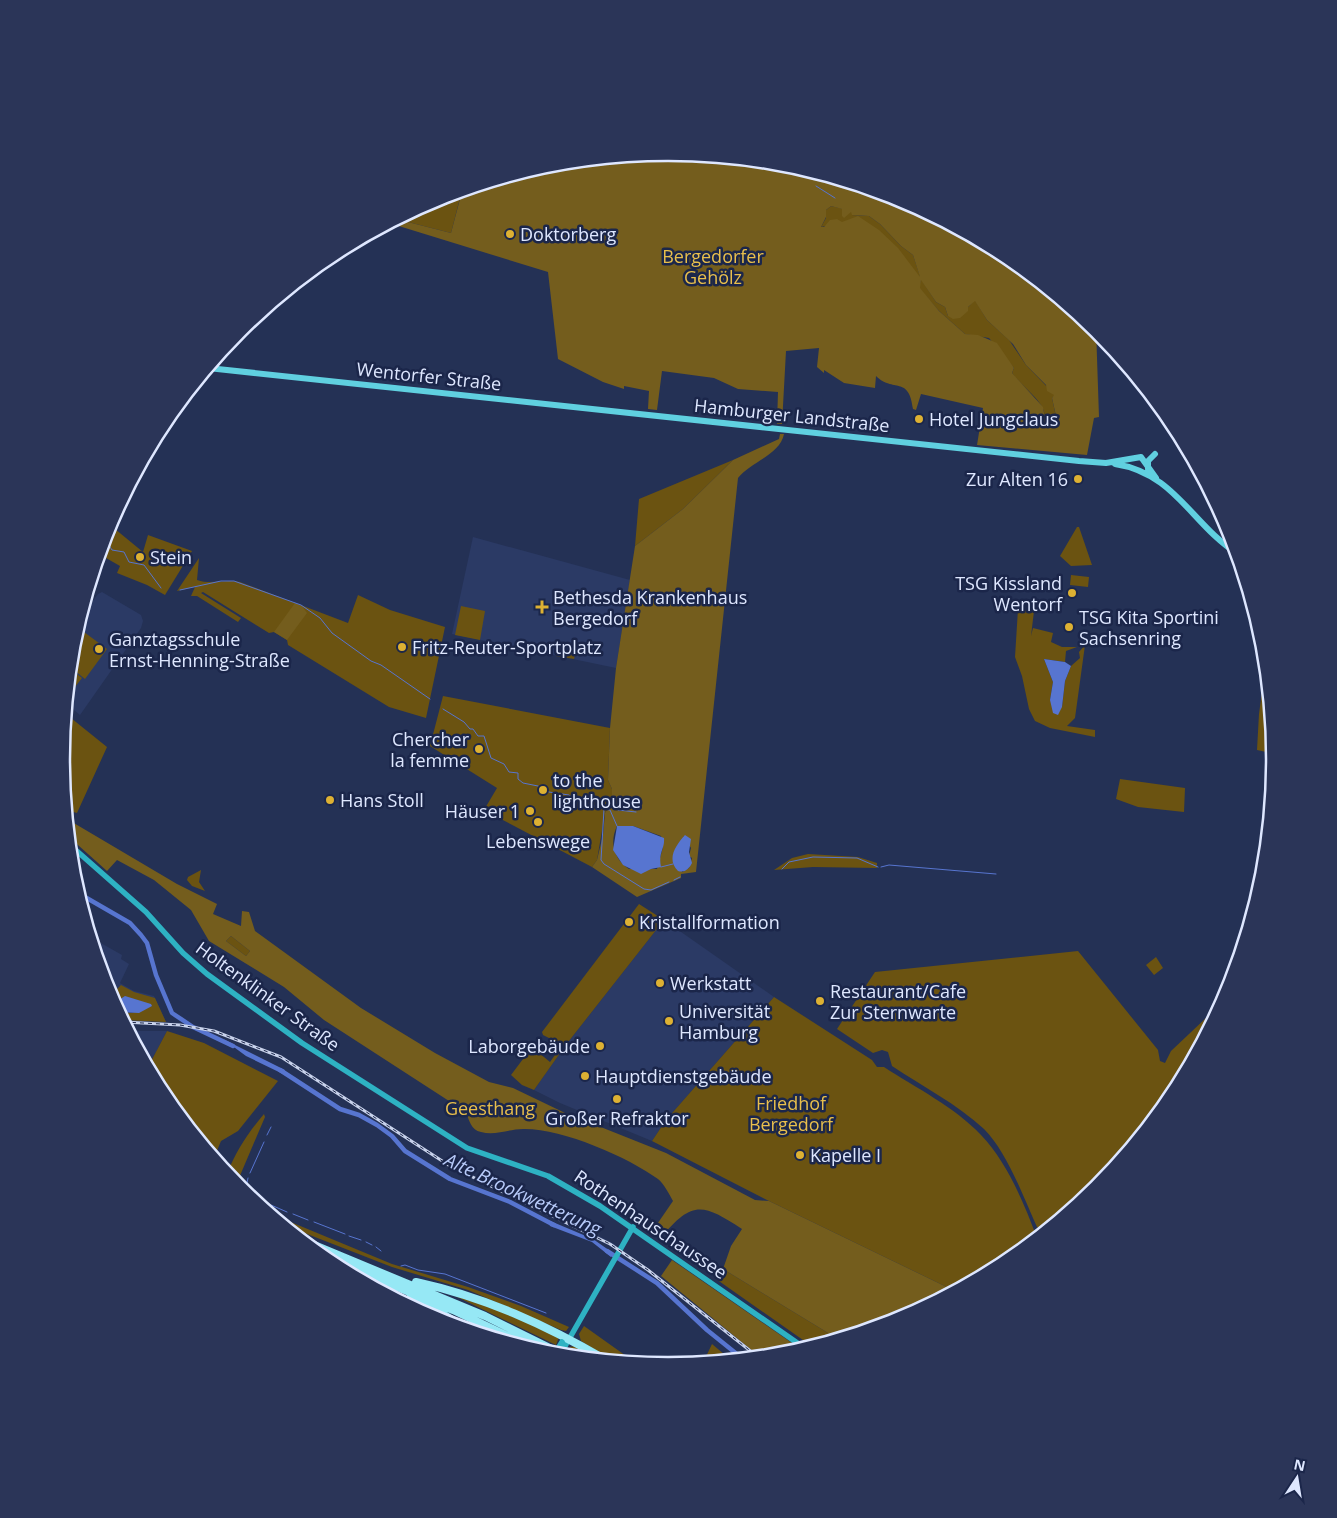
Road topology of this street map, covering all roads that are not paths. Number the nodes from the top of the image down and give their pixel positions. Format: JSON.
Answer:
{"nodes":[{"id":1,"x":215,"y":369,"type":"edge"},
{"id":2,"x":648,"y":415,"type":"joint"},
{"id":3,"x":1155,"y":454,"type":"dead end"},
{"id":4,"x":1140,"y":457,"type":"junction"},
{"id":5,"x":1106,"y":463,"type":"junction"},
{"id":6,"x":1148,"y":470,"type":"junction"},
{"id":7,"x":1140,"y":471,"type":"junction"},
{"id":8,"x":1156,"y":478,"type":"junction"},
{"id":9,"x":1227,"y":547,"type":"edge"},
{"id":10,"x":78,"y":852,"type":"edge"},
{"id":11,"x":468,"y":1148,"type":"joint"},
{"id":12,"x":633,"y":1227,"type":"junction"},
{"id":13,"x":328,"y":1251,"type":"edge"},
{"id":14,"x":349,"y":1265,"type":"edge"},
{"id":15,"x":396,"y":1281,"type":"junction"},
{"id":16,"x":446,"y":1315,"type":"edge"},
{"id":17,"x":505,"y":1334,"type":"edge"},
{"id":18,"x":798,"y":1343,"type":"edge"},
{"id":19,"x":566,"y":1344,"type":"edge"},
{"id":20,"x":583,"y":1351,"type":"edge"}],
"edges":[{"from":1,"to":2,"type":"main road","name":"Wentorfer Straße"},
{"from":2,"to":5,"type":"main road","name":"Hamburger Landstraße"},
{"from":3,"to":6,"type":"main road"},
{"from":4,"to":5,"type":"main road","name":"Hamburger Landstraße"},
{"from":4,"to":6,"type":"main road"},
{"from":4,"to":7,"type":"main road"},
{"from":5,"to":7,"type":"main road"},
{"from":6,"to":8,"type":"main road"},
{"from":7,"to":8,"type":"main road"},
{"from":8,"to":9,"type":"main road"},
{"from":10,"to":11,"type":"main road","name":"Holtenklinker Straße"},
{"from":11,"to":12,"type":"main road","name":"Rothenhauschaussee"},
{"from":12,"to":18,"type":"main road","name":"Rothenhauschaussee"},
{"from":12,"to":19,"type":"main road"},
{"from":13,"to":15,"type":"highway"},
{"from":14,"to":15,"type":"highway"},
{"from":15,"to":16,"type":"highway"},
{"from":15,"to":17,"type":"highway"},
{"from":15,"to":19,"type":"highway"},
{"from":15,"to":19,"type":"highway"},
{"from":19,"to":20,"type":"highway"}]}
